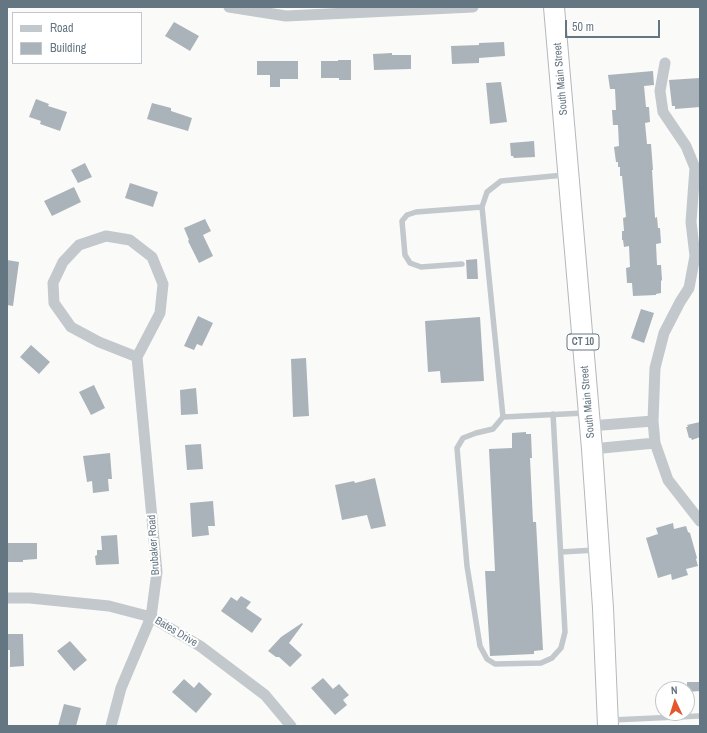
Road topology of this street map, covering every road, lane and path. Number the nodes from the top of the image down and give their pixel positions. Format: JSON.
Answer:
{"nodes":[{"id":1,"x":229,"y":7,"type":"edge"},
{"id":2,"x":474,"y":7,"type":"edge"},
{"id":3,"x":554,"y":7,"type":"edge"},
{"id":4,"x":665,"y":63,"type":"dead end"},
{"id":5,"x":569,"y":175,"type":"junction"},
{"id":6,"x":482,"y":207,"type":"junction"},
{"id":7,"x":462,"y":264,"type":"dead end"},
{"id":8,"x":137,"y":357,"type":"junction"},
{"id":9,"x":553,"y":414,"type":"junction"},
{"id":10,"x":503,"y":417,"type":"junction"},
{"id":11,"x":589,"y":419,"type":"junction"},
{"id":12,"x":653,"y":421,"type":"junction"},
{"id":13,"x":655,"y":443,"type":"junction"},
{"id":14,"x":592,"y":449,"type":"junction"},
{"id":15,"x":700,"y":521,"type":"edge"},
{"id":16,"x":599,"y":550,"type":"junction"},
{"id":17,"x":561,"y":552,"type":"junction"},
{"id":18,"x":7,"y":598,"type":"edge"},
{"id":19,"x":151,"y":617,"type":"junction"},
{"id":20,"x":699,"y":716,"type":"dead end"},
{"id":21,"x":608,"y":723,"type":"edge"},
{"id":22,"x":111,"y":726,"type":"edge"},
{"id":23,"x":291,"y":726,"type":"edge"}],
"edges":[{"from":1,"to":2,"type":"street"},
{"from":3,"to":5,"type":"highway","name":"South Main Street","number":"CT 10"},
{"from":4,"to":12,"type":"street"},
{"from":5,"to":6,"type":"lane"},
{"from":5,"to":11,"type":"highway","name":"South Main Street","number":"CT 10"},
{"from":6,"to":7,"type":"lane"},
{"from":6,"to":10,"type":"lane"},
{"from":8,"to":8,"type":"street"},
{"from":8,"to":19,"type":"street","name":"Brubaker Road"},
{"from":9,"to":10,"type":"lane"},
{"from":9,"to":11,"type":"lane"},
{"from":9,"to":17,"type":"lane"},
{"from":10,"to":17,"type":"lane"},
{"from":11,"to":12,"type":"street"},
{"from":11,"to":14,"type":"highway","name":"South Main Street","number":"CT 10"},
{"from":12,"to":13,"type":"street"},
{"from":13,"to":14,"type":"street"},
{"from":13,"to":15,"type":"street"},
{"from":14,"to":16,"type":"highway","name":"South Main Street","number":"CT 10"},
{"from":16,"to":17,"type":"lane"},
{"from":16,"to":21,"type":"highway","name":"South Main Street","number":"CT 10"},
{"from":18,"to":19,"type":"street","name":"Bates Drive"},
{"from":19,"to":22,"type":"street","name":"Brubaker Road"},
{"from":19,"to":23,"type":"street","name":"Bates Drive"},
{"from":20,"to":21,"type":"lane"}]}
